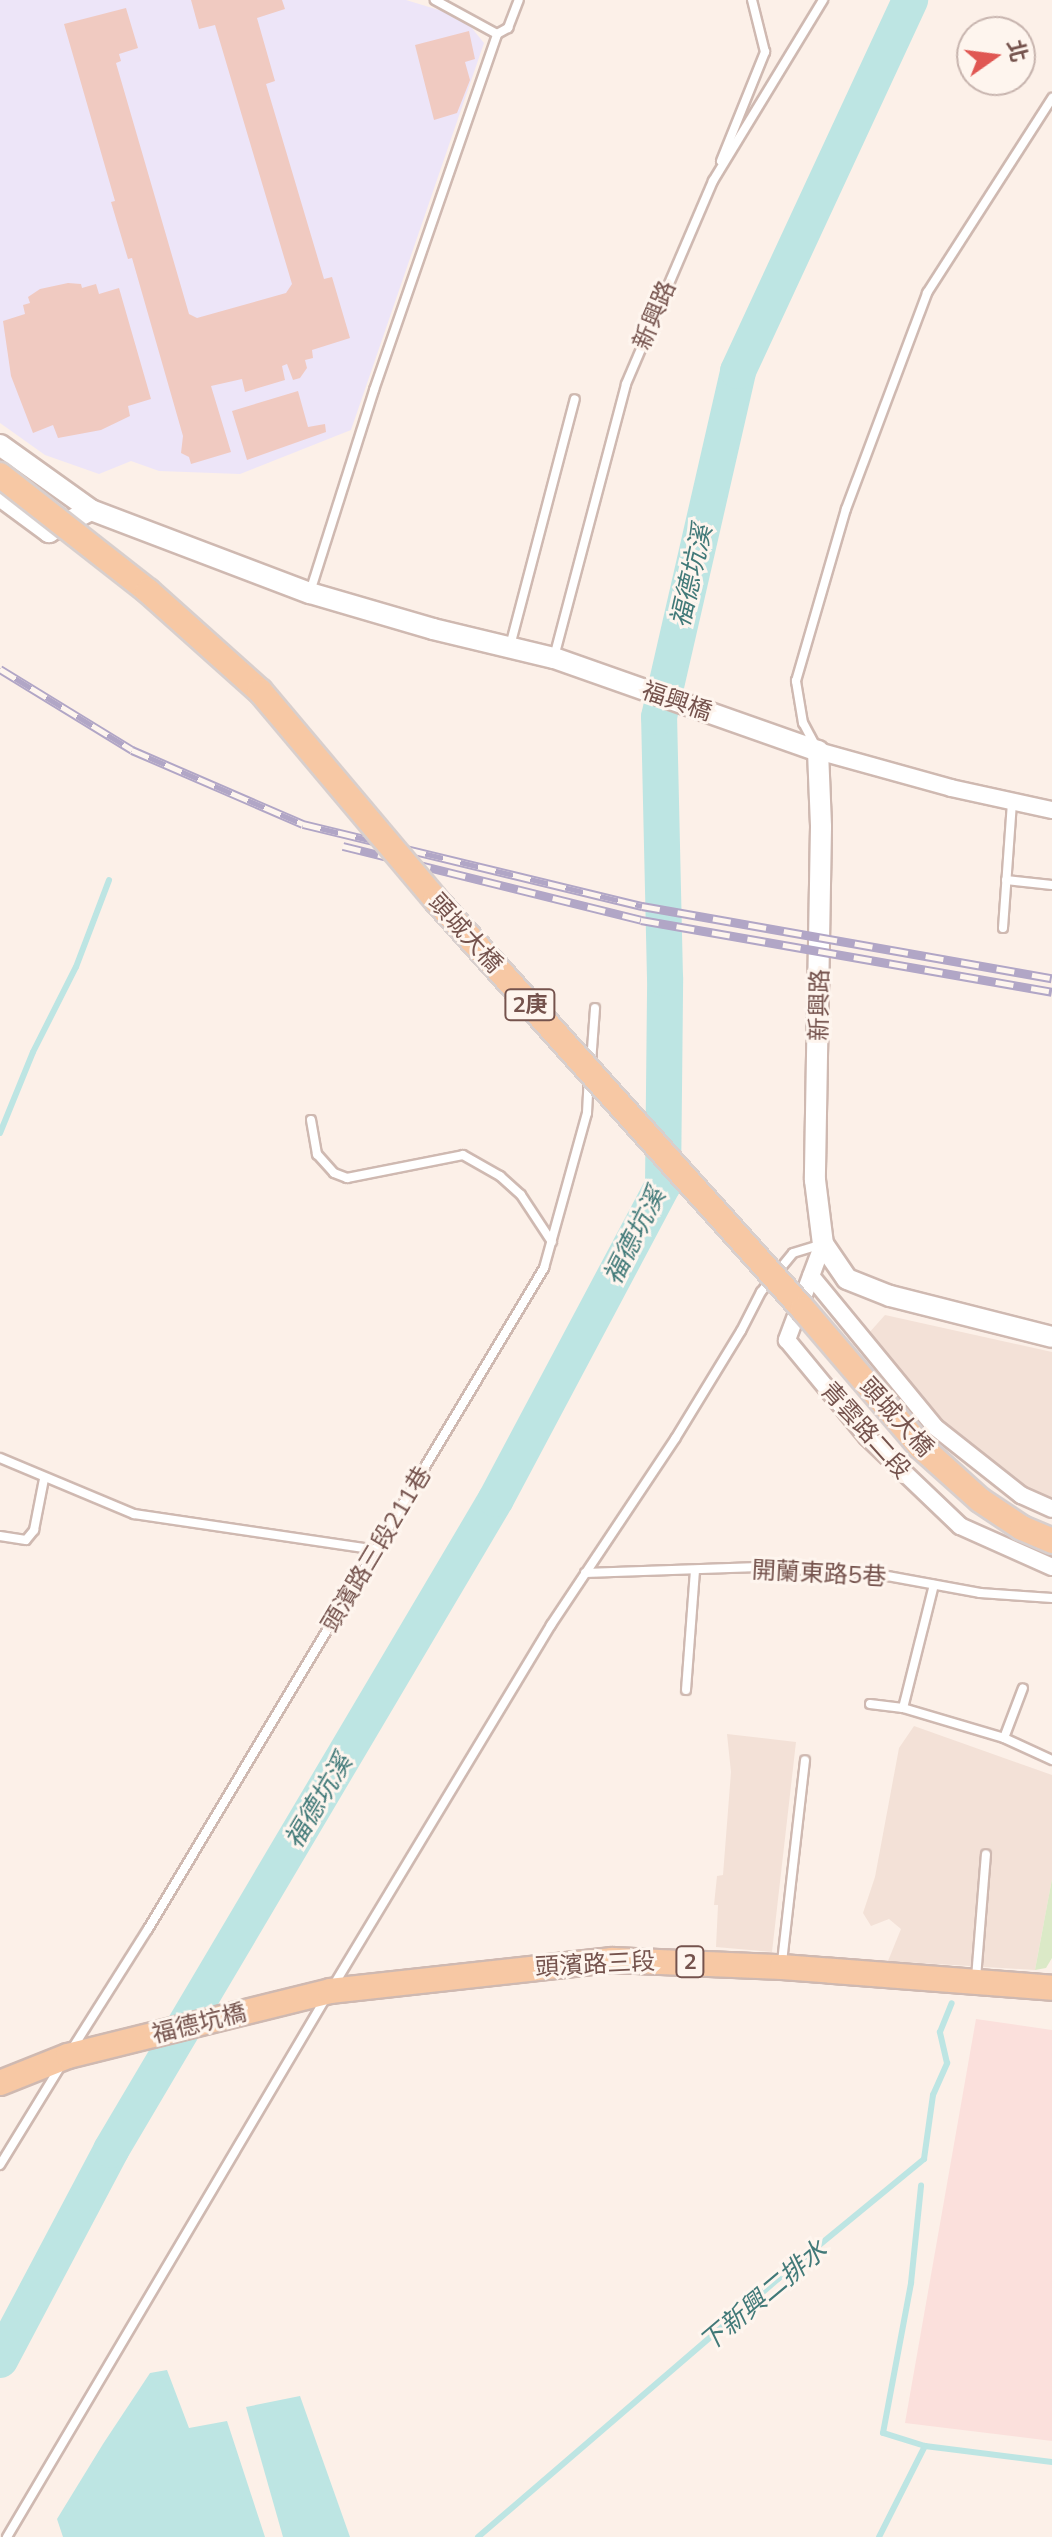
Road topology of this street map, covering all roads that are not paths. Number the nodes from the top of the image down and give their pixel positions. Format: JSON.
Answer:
{"nodes":[{"id":1,"x":435,"y":0,"type":"edge"},
{"id":2,"x":519,"y":0,"type":"edge"},
{"id":3,"x":752,"y":0,"type":"edge"},
{"id":4,"x":823,"y":0,"type":"edge"},
{"id":5,"x":497,"y":34,"type":"junction"},
{"id":6,"x":1052,"y":98,"type":"edge"},
{"id":7,"x":713,"y":181,"type":"junction"},
{"id":8,"x":575,"y":399,"type":"dead end"},
{"id":9,"x":0,"y":445,"type":"edge"},
{"id":10,"x":0,"y":475,"type":"edge"},
{"id":11,"x":0,"y":496,"type":"edge"},
{"id":12,"x":91,"y":510,"type":"junction"},
{"id":13,"x":310,"y":593,"type":"junction"},
{"id":14,"x":509,"y":649,"type":"junction"},
{"id":15,"x":554,"y":658,"type":"junction"},
{"id":16,"x":818,"y":751,"type":"junction"},
{"id":17,"x":1012,"y":801,"type":"junction"},
{"id":18,"x":1052,"y":810,"type":"edge"},
{"id":19,"x":1006,"y":880,"type":"junction"},
{"id":20,"x":1052,"y":885,"type":"edge"},
{"id":21,"x":1003,"y":928,"type":"dead end"},
{"id":22,"x":595,"y":1008,"type":"dead end"},
{"id":23,"x":311,"y":1120,"type":"dead end"},
{"id":24,"x":552,"y":1242,"type":"junction"},
{"id":25,"x":823,"y":1244,"type":"junction"},
{"id":26,"x":811,"y":1276,"type":"junction"},
{"id":27,"x":1052,"y":1337,"type":"edge"},
{"id":28,"x":0,"y":1458,"type":"edge"},
{"id":29,"x":44,"y":1479,"type":"junction"},
{"id":30,"x":1052,"y":1509,"type":"edge"},
{"id":31,"x":0,"y":1536,"type":"edge"},
{"id":32,"x":1052,"y":1541,"type":"edge"},
{"id":33,"x":377,"y":1550,"type":"junction"},
{"id":34,"x":1052,"y":1567,"type":"edge"},
{"id":35,"x":695,"y":1571,"type":"junction"},
{"id":36,"x":585,"y":1573,"type":"junction"},
{"id":37,"x":934,"y":1585,"type":"junction"},
{"id":38,"x":1052,"y":1598,"type":"edge"},
{"id":39,"x":1023,"y":1688,"type":"dead end"},
{"id":40,"x":686,"y":1690,"type":"dead end"},
{"id":41,"x":870,"y":1704,"type":"dead end"},
{"id":42,"x":903,"y":1708,"type":"junction"},
{"id":43,"x":1004,"y":1738,"type":"junction"},
{"id":44,"x":805,"y":1760,"type":"dead end"},
{"id":45,"x":1052,"y":1760,"type":"edge"},
{"id":46,"x":986,"y":1854,"type":"dead end"},
{"id":47,"x":782,"y":1967,"type":"junction"},
{"id":48,"x":975,"y":1983,"type":"junction"},
{"id":49,"x":1052,"y":1988,"type":"edge"},
{"id":50,"x":330,"y":1991,"type":"junction"},
{"id":51,"x":68,"y":2056,"type":"junction"},
{"id":52,"x":0,"y":2083,"type":"edge"},
{"id":53,"x":0,"y":2165,"type":"edge"},
{"id":54,"x":7,"y":2537,"type":"edge"}],
"edges":[{"from":1,"to":5,"type":"lane"},
{"from":2,"to":5,"type":"lane"},
{"from":3,"to":7,"type":"lane"},
{"from":4,"to":7,"type":"lane","name":"新興路"},
{"from":5,"to":13,"type":"lane"},
{"from":6,"to":16,"type":"lane"},
{"from":7,"to":15,"type":"lane","name":"新興路"},
{"from":8,"to":14,"type":"lane"},
{"from":9,"to":12,"type":"street"},
{"from":10,"to":32,"type":"main road","name":"頭城大橋","number":"2庚","bridge":true},
{"from":11,"to":12,"type":"street"},
{"from":12,"to":13,"type":"street"},
{"from":13,"to":14,"type":"street"},
{"from":14,"to":15,"type":"street"},
{"from":15,"to":16,"type":"street","name":"福興橋"},
{"from":16,"to":17,"type":"street"},
{"from":16,"to":25,"type":"street","name":"新興路"},
{"from":17,"to":18,"type":"street"},
{"from":17,"to":19,"type":"lane"},
{"from":19,"to":20,"type":"lane"},
{"from":19,"to":21,"type":"lane"},
{"from":22,"to":24,"type":"lane","name":"頭濱路三段211巷"},
{"from":23,"to":24,"type":"lane"},
{"from":24,"to":33,"type":"lane","name":"頭濱路三段211巷"},
{"from":25,"to":26,"type":"street","name":"青雲路二段"},
{"from":25,"to":27,"type":"street","name":"新興路"},
{"from":25,"to":36,"type":"lane"},
{"from":26,"to":30,"type":"street"},
{"from":26,"to":34,"type":"street","name":"青雲路二段"},
{"from":28,"to":29,"type":"lane"},
{"from":29,"to":31,"type":"lane"},
{"from":29,"to":33,"type":"lane"},
{"from":33,"to":51,"type":"lane","name":"頭濱路三段211巷"},
{"from":35,"to":36,"type":"lane","name":"開蘭東路5巷"},
{"from":35,"to":37,"type":"lane","name":"開蘭東路5巷"},
{"from":35,"to":40,"type":"lane"},
{"from":36,"to":50,"type":"lane"},
{"from":37,"to":38,"type":"lane","name":"開蘭東路5巷"},
{"from":37,"to":42,"type":"lane"},
{"from":39,"to":43,"type":"lane"},
{"from":41,"to":42,"type":"lane"},
{"from":42,"to":43,"type":"lane"},
{"from":43,"to":45,"type":"lane"},
{"from":44,"to":47,"type":"lane"},
{"from":46,"to":48,"type":"lane"},
{"from":47,"to":48,"type":"main road","name":"頭濱路三段","number":"2"},
{"from":47,"to":50,"type":"main road","name":"頭濱路三段","number":"2"},
{"from":48,"to":49,"type":"main road","name":"頭濱路三段","number":"2"},
{"from":50,"to":51,"type":"main road","name":"福德坑橋","number":"2"},
{"from":50,"to":54,"type":"lane"},
{"from":51,"to":52,"type":"main road","number":"2"},
{"from":51,"to":53,"type":"lane","name":"頭濱路三段211巷"}]}
